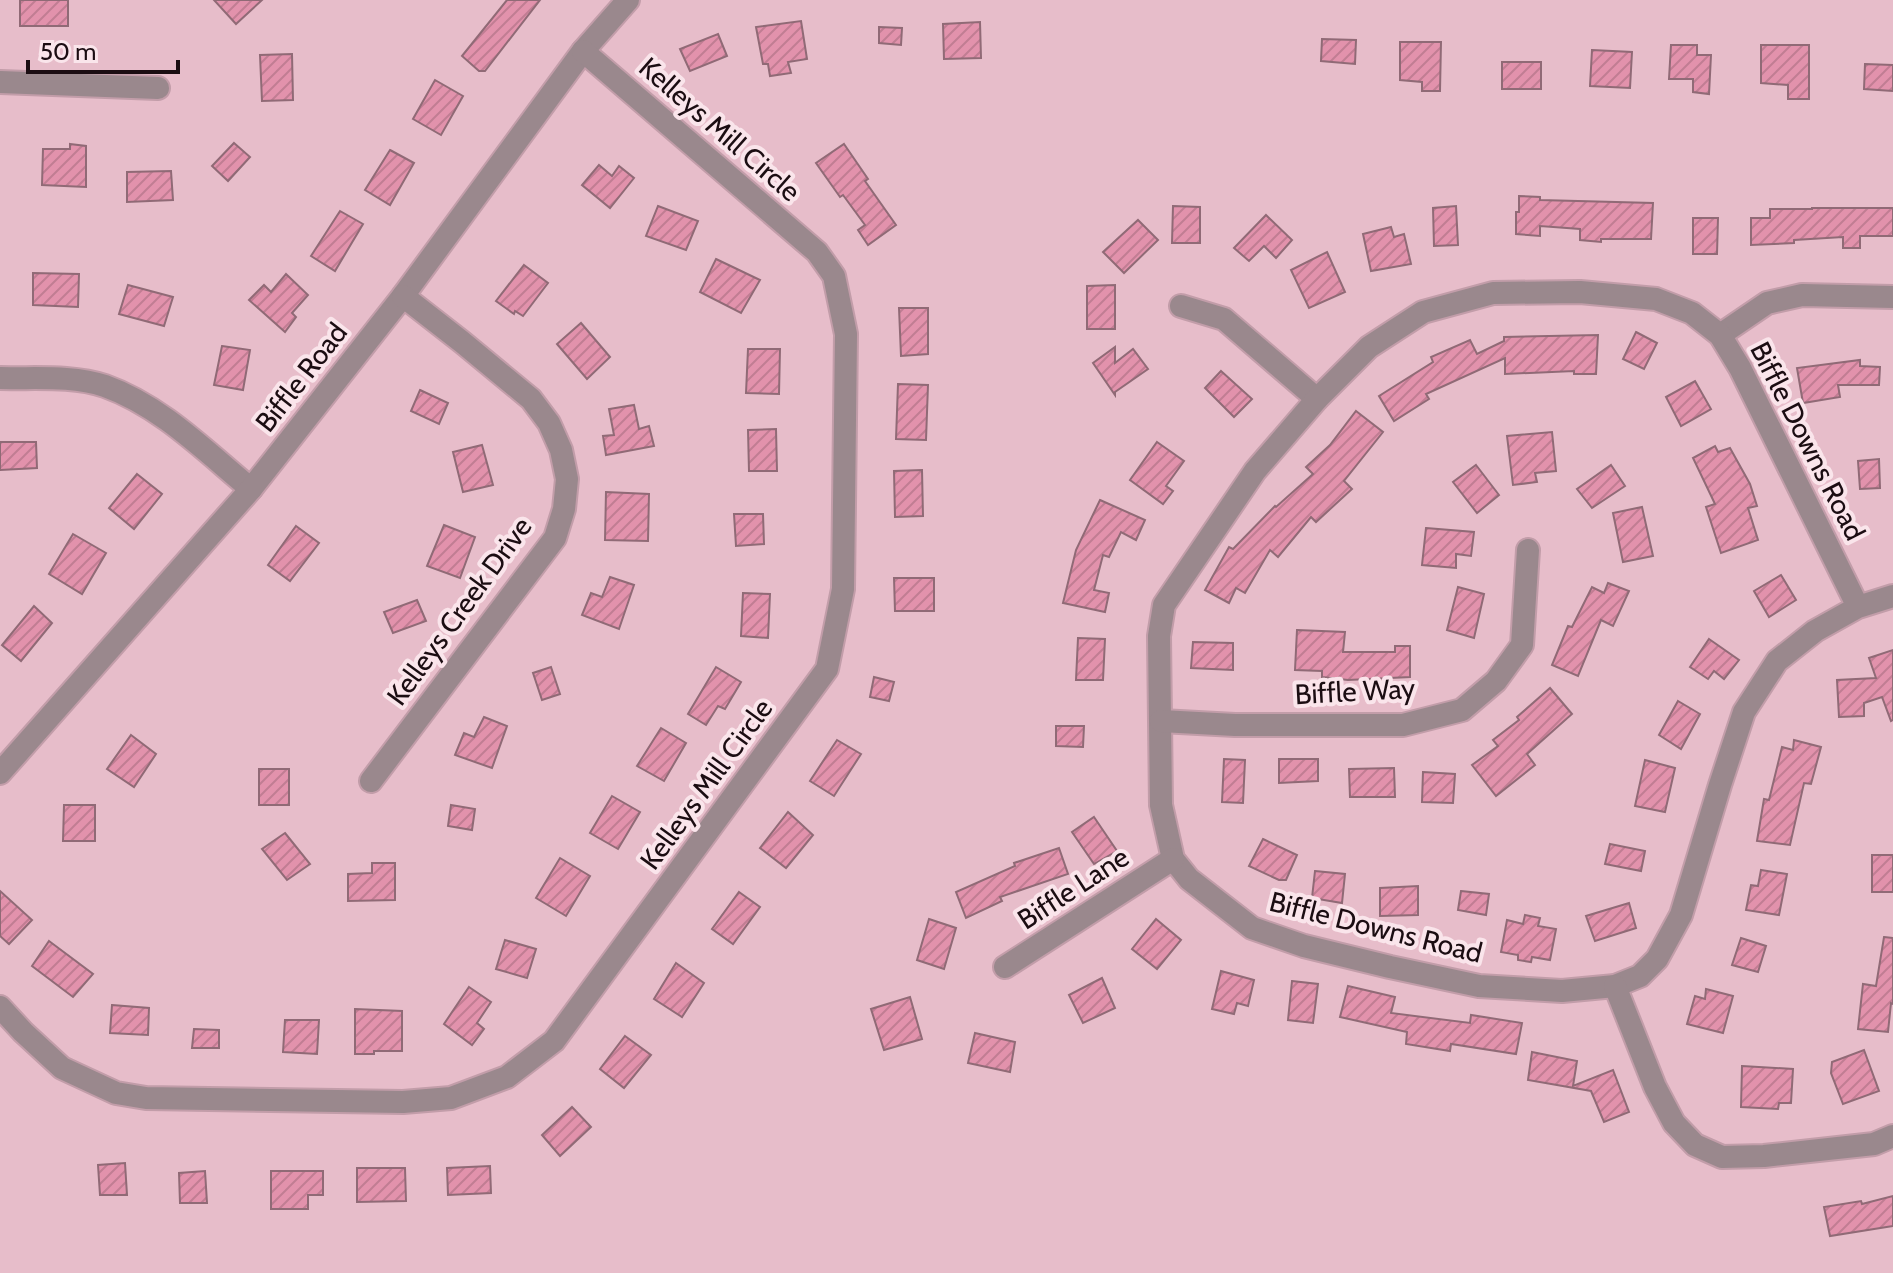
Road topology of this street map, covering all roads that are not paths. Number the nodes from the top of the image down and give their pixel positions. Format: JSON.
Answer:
{"nodes":[{"id":1,"x":628,"y":0,"type":"edge"},
{"id":2,"x":583,"y":51,"type":"junction"},
{"id":3,"x":0,"y":82,"type":"edge"},
{"id":4,"x":158,"y":88,"type":"dead end"},
{"id":5,"x":403,"y":296,"type":"junction"},
{"id":6,"x":1893,"y":297,"type":"edge"},
{"id":7,"x":1181,"y":306,"type":"dead end"},
{"id":8,"x":1720,"y":335,"type":"junction"},
{"id":9,"x":0,"y":378,"type":"edge"},
{"id":10,"x":1317,"y":399,"type":"junction"},
{"id":11,"x":251,"y":489,"type":"junction"},
{"id":12,"x":1528,"y":550,"type":"dead end"},
{"id":13,"x":1893,"y":596,"type":"edge"},
{"id":14,"x":1858,"y":607,"type":"junction"},
{"id":15,"x":1161,"y":721,"type":"junction"},
{"id":16,"x":0,"y":773,"type":"edge"},
{"id":17,"x":371,"y":781,"type":"dead end"},
{"id":18,"x":1173,"y":859,"type":"junction"},
{"id":19,"x":1005,"y":967,"type":"dead end"},
{"id":20,"x":1615,"y":986,"type":"junction"},
{"id":21,"x":0,"y":1007,"type":"edge"},
{"id":22,"x":1893,"y":1136,"type":"edge"}],
"edges":[{"from":1,"to":2,"type":"street","name":"Biffle Road"},
{"from":2,"to":5,"type":"street","name":"Biffle Road"},
{"from":2,"to":21,"type":"street","name":"Kelleys Mill Circle"},
{"from":3,"to":4,"type":"street"},
{"from":5,"to":11,"type":"street","name":"Biffle Road"},
{"from":5,"to":17,"type":"street","name":"Kelleys Creek Drive"},
{"from":6,"to":8,"type":"street"},
{"from":7,"to":10,"type":"street"},
{"from":8,"to":10,"type":"street","name":"Biffle Downs Road"},
{"from":8,"to":14,"type":"street","name":"Biffle Downs Road"},
{"from":9,"to":11,"type":"street"},
{"from":10,"to":15,"type":"street","name":"Biffle Downs Road"},
{"from":11,"to":16,"type":"street","name":"Biffle Road"},
{"from":12,"to":15,"type":"street","name":"Biffle Way"},
{"from":13,"to":14,"type":"street","name":"Biffle Downs Road"},
{"from":14,"to":20,"type":"street","name":"Biffle Downs Road"},
{"from":15,"to":18,"type":"street","name":"Biffle Downs Road"},
{"from":18,"to":19,"type":"street","name":"Biffle Lane"},
{"from":18,"to":20,"type":"street","name":"Biffle Downs Road"},
{"from":20,"to":22,"type":"street"}]}
